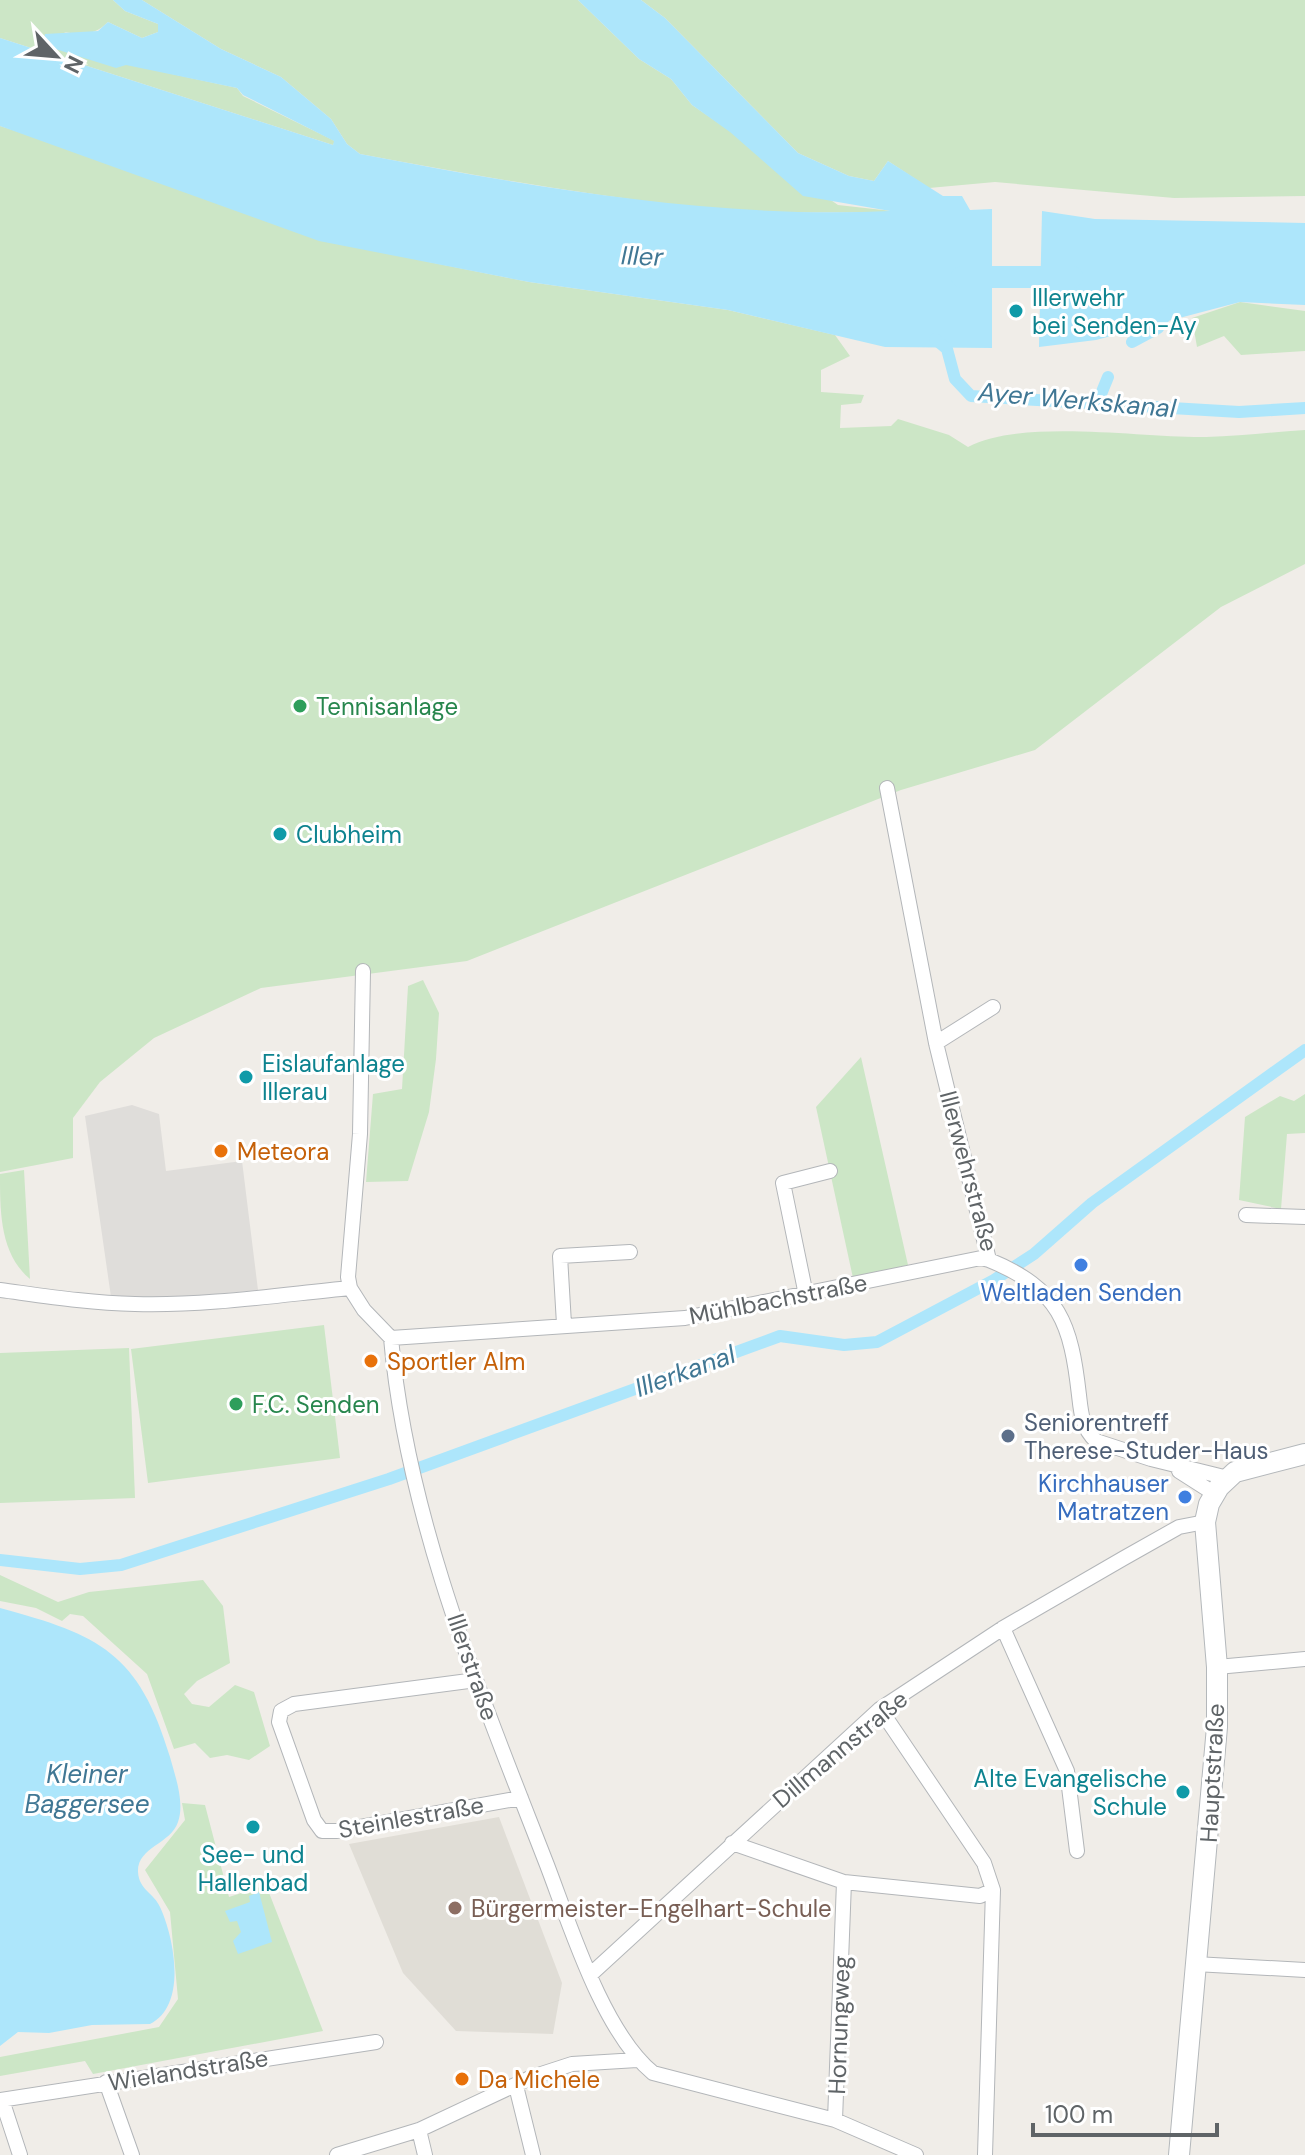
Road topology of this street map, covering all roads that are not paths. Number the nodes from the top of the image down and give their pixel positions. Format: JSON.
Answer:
{"nodes":[{"id":1,"x":887,"y":788,"type":"dead end"},
{"id":2,"x":363,"y":971,"type":"dead end"},
{"id":3,"x":993,"y":1007,"type":"dead end"},
{"id":4,"x":936,"y":1043,"type":"junction"},
{"id":5,"x":830,"y":1171,"type":"dead end"},
{"id":6,"x":1246,"y":1215,"type":"dead end"},
{"id":7,"x":1305,"y":1217,"type":"edge"},
{"id":8,"x":630,"y":1252,"type":"dead end"},
{"id":9,"x":992,"y":1261,"type":"junction"},
{"id":10,"x":350,"y":1288,"type":"junction"},
{"id":11,"x":0,"y":1290,"type":"edge"},
{"id":12,"x":806,"y":1295,"type":"junction"},
{"id":13,"x":564,"y":1324,"type":"junction"},
{"id":14,"x":391,"y":1338,"type":"junction"},
{"id":15,"x":1305,"y":1454,"type":"edge"},
{"id":16,"x":1169,"y":1464,"type":"junction"},
{"id":17,"x":1221,"y":1486,"type":"junction"},
{"id":18,"x":1205,"y":1522,"type":"junction"},
{"id":19,"x":1003,"y":1628,"type":"junction"},
{"id":20,"x":1305,"y":1659,"type":"edge"},
{"id":21,"x":1217,"y":1667,"type":"junction"},
{"id":22,"x":476,"y":1680,"type":"junction"},
{"id":23,"x":880,"y":1709,"type":"junction"},
{"id":24,"x":521,"y":1798,"type":"junction"},
{"id":25,"x":732,"y":1843,"type":"junction"},
{"id":26,"x":1077,"y":1851,"type":"dead end"},
{"id":27,"x":844,"y":1882,"type":"junction"},
{"id":28,"x":993,"y":1890,"type":"junction"},
{"id":29,"x":1195,"y":1964,"type":"junction"},
{"id":30,"x":1305,"y":1970,"type":"edge"},
{"id":31,"x":590,"y":1975,"type":"junction"},
{"id":32,"x":376,"y":2042,"type":"dead end"},
{"id":33,"x":637,"y":2060,"type":"junction"},
{"id":34,"x":106,"y":2082,"type":"junction"},
{"id":35,"x":516,"y":2086,"type":"junction"},
{"id":36,"x":1,"y":2100,"type":"edge"},
{"id":37,"x":835,"y":2120,"type":"junction"},
{"id":38,"x":419,"y":2130,"type":"junction"},
{"id":39,"x":20,"y":2155,"type":"edge"},
{"id":40,"x":132,"y":2155,"type":"edge"},
{"id":41,"x":337,"y":2155,"type":"edge"},
{"id":42,"x":425,"y":2155,"type":"edge"},
{"id":43,"x":533,"y":2155,"type":"edge"},
{"id":44,"x":916,"y":2155,"type":"edge"},
{"id":45,"x":985,"y":2155,"type":"edge"},
{"id":46,"x":1179,"y":2155,"type":"edge"}],
"edges":[{"from":1,"to":4,"type":"street","name":"Illerwehrstraße"},
{"from":2,"to":10,"type":"street"},
{"from":3,"to":4,"type":"street"},
{"from":4,"to":9,"type":"street","name":"Illerwehrstraße"},
{"from":5,"to":12,"type":"street"},
{"from":6,"to":7,"type":"street"},
{"from":8,"to":13,"type":"street"},
{"from":9,"to":12,"type":"street","name":"Mühlbachstraße"},
{"from":9,"to":16,"type":"street","name":"Illerwehrstraße"},
{"from":10,"to":11,"type":"street"},
{"from":10,"to":14,"type":"street"},
{"from":12,"to":13,"type":"street","name":"Mühlbachstraße"},
{"from":13,"to":14,"type":"street","name":"Mühlbachstraße"},
{"from":14,"to":22,"type":"street","name":"Illerstraße"},
{"from":15,"to":17,"type":"main road"},
{"from":16,"to":17,"type":"street","name":"Illerwehrstraße"},
{"from":16,"to":17,"type":"street","name":"Illerwehrstraße"},
{"from":17,"to":18,"type":"main road","name":"Hauptstraße"},
{"from":18,"to":19,"type":"street","name":"Dillmannstraße"},
{"from":18,"to":21,"type":"main road","name":"Hauptstraße"},
{"from":19,"to":23,"type":"street","name":"Dillmannstraße"},
{"from":19,"to":26,"type":"street"},
{"from":20,"to":21,"type":"street"},
{"from":21,"to":29,"type":"main road","name":"Hauptstraße"},
{"from":22,"to":24,"type":"street","name":"Illerstraße"},
{"from":22,"to":24,"type":"street","name":"Steinlestraße"},
{"from":23,"to":25,"type":"street","name":"Dillmannstraße"},
{"from":23,"to":28,"type":"street"},
{"from":24,"to":31,"type":"street","name":"Illerstraße"},
{"from":25,"to":27,"type":"street"},
{"from":25,"to":31,"type":"street","name":"Dillmannstraße"},
{"from":27,"to":28,"type":"street"},
{"from":27,"to":37,"type":"street","name":"Hornungweg"},
{"from":28,"to":45,"type":"street"},
{"from":29,"to":30,"type":"street"},
{"from":29,"to":46,"type":"main road","name":"Hauptstraße"},
{"from":31,"to":33,"type":"street","name":"Illerstraße"},
{"from":32,"to":34,"type":"street","name":"Wielandstraße"},
{"from":33,"to":35,"type":"street"},
{"from":33,"to":37,"type":"street"},
{"from":34,"to":36,"type":"street","name":"Wielandstraße"},
{"from":34,"to":40,"type":"street"},
{"from":35,"to":38,"type":"street"},
{"from":35,"to":43,"type":"street"},
{"from":36,"to":39,"type":"street"},
{"from":37,"to":44,"type":"street"},
{"from":38,"to":41,"type":"street"},
{"from":38,"to":42,"type":"street"}]}
